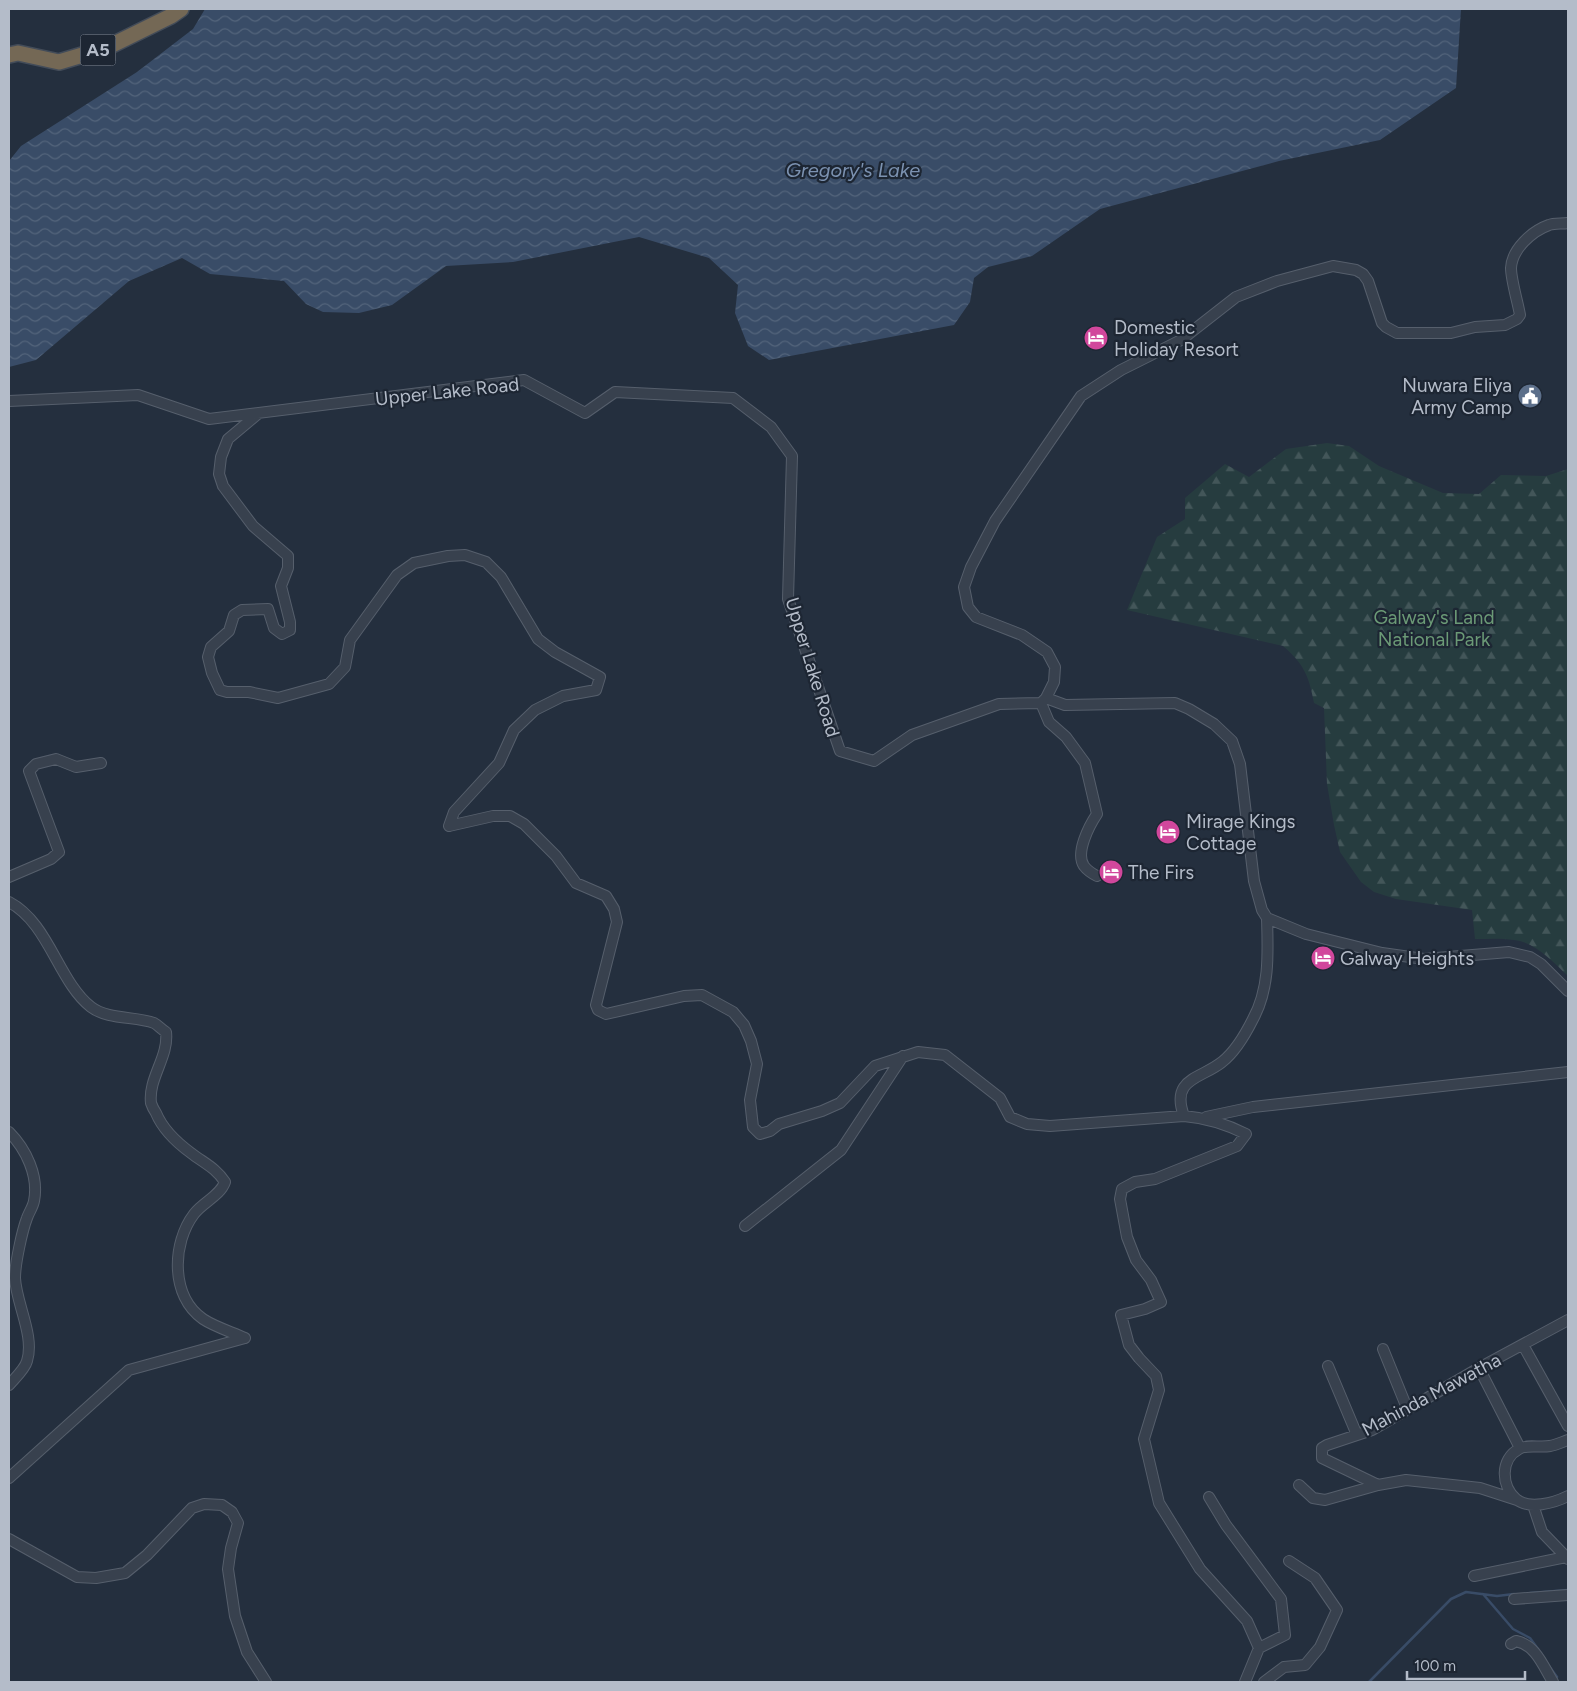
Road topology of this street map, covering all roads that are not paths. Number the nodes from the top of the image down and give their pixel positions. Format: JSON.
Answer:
{"nodes":[{"id":1,"x":181,"y":9,"type":"edge"},
{"id":2,"x":9,"y":55,"type":"edge"},
{"id":3,"x":1568,"y":223,"type":"edge"},
{"id":4,"x":9,"y":401,"type":"edge"},
{"id":5,"x":259,"y":413,"type":"junction"},
{"id":6,"x":1044,"y":701,"type":"junction"},
{"id":7,"x":101,"y":763,"type":"dead end"},
{"id":8,"x":1097,"y":876,"type":"dead end"},
{"id":9,"x":9,"y":877,"type":"edge"},
{"id":10,"x":9,"y":902,"type":"edge"},
{"id":11,"x":1267,"y":918,"type":"junction"},
{"id":12,"x":1568,"y":991,"type":"edge"},
{"id":13,"x":903,"y":1056,"type":"junction"},
{"id":14,"x":1568,"y":1072,"type":"edge"},
{"id":15,"x":1184,"y":1116,"type":"junction"},
{"id":16,"x":1202,"y":1118,"type":"junction"},
{"id":17,"x":9,"y":1132,"type":"edge"},
{"id":18,"x":745,"y":1226,"type":"dead end"},
{"id":19,"x":1568,"y":1320,"type":"edge"},
{"id":20,"x":1523,"y":1344,"type":"junction"},
{"id":21,"x":1382,"y":1349,"type":"dead end"},
{"id":22,"x":1328,"y":1366,"type":"dead end"},
{"id":23,"x":1479,"y":1368,"type":"junction"},
{"id":24,"x":9,"y":1384,"type":"edge"},
{"id":25,"x":1407,"y":1408,"type":"junction"},
{"id":26,"x":1568,"y":1426,"type":"edge"},
{"id":27,"x":1358,"y":1434,"type":"junction"},
{"id":28,"x":1568,"y":1440,"type":"edge"},
{"id":29,"x":1520,"y":1448,"type":"junction"},
{"id":30,"x":9,"y":1478,"type":"edge"},
{"id":31,"x":1299,"y":1485,"type":"dead end"},
{"id":32,"x":1378,"y":1485,"type":"junction"},
{"id":33,"x":1568,"y":1496,"type":"edge"},
{"id":34,"x":1210,"y":1497,"type":"dead end"},
{"id":35,"x":1517,"y":1500,"type":"junction"},
{"id":36,"x":1533,"y":1505,"type":"junction"},
{"id":37,"x":9,"y":1540,"type":"edge"},
{"id":38,"x":1567,"y":1558,"type":"edge"},
{"id":39,"x":1289,"y":1561,"type":"dead end"},
{"id":40,"x":1474,"y":1576,"type":"dead end"},
{"id":41,"x":1568,"y":1595,"type":"edge"},
{"id":42,"x":1514,"y":1599,"type":"dead end"},
{"id":43,"x":1511,"y":1644,"type":"dead end"},
{"id":44,"x":1259,"y":1648,"type":"junction"},
{"id":45,"x":266,"y":1682,"type":"edge"},
{"id":46,"x":1246,"y":1682,"type":"edge"},
{"id":47,"x":1264,"y":1682,"type":"edge"},
{"id":48,"x":1553,"y":1682,"type":"edge"}],
"edges":[{"from":1,"to":2,"type":"highway","number":"A5"},
{"from":3,"to":6,"type":"street"},
{"from":4,"to":5,"type":"street","name":"Upper Lake Road"},
{"from":5,"to":6,"type":"street","name":"Upper Lake Road"},
{"from":5,"to":13,"type":"street"},
{"from":6,"to":8,"type":"street"},
{"from":6,"to":11,"type":"street"},
{"from":7,"to":9,"type":"street"},
{"from":10,"to":30,"type":"street"},
{"from":11,"to":12,"type":"street"},
{"from":11,"to":15,"type":"street"},
{"from":13,"to":15,"type":"street"},
{"from":13,"to":18,"type":"street"},
{"from":14,"to":16,"type":"street"},
{"from":15,"to":16,"type":"street"},
{"from":16,"to":44,"type":"street"},
{"from":17,"to":24,"type":"street"},
{"from":19,"to":20,"type":"street","name":"Mahinda Mawatha"},
{"from":20,"to":23,"type":"street","name":"Mahinda Mawatha"},
{"from":20,"to":26,"type":"street"},
{"from":21,"to":25,"type":"street"},
{"from":22,"to":27,"type":"street"},
{"from":23,"to":25,"type":"street","name":"Mahinda Mawatha"},
{"from":23,"to":29,"type":"street"},
{"from":25,"to":27,"type":"street","name":"Mahinda Mawatha"},
{"from":27,"to":32,"type":"street","name":"Mahinda Mawatha"},
{"from":28,"to":29,"type":"street"},
{"from":29,"to":35,"type":"street"},
{"from":31,"to":32,"type":"street"},
{"from":32,"to":35,"type":"street"},
{"from":33,"to":36,"type":"street"},
{"from":34,"to":44,"type":"street"},
{"from":35,"to":36,"type":"street"},
{"from":36,"to":38,"type":"street"},
{"from":37,"to":45,"type":"street"},
{"from":38,"to":40,"type":"street"},
{"from":39,"to":47,"type":"street"},
{"from":41,"to":42,"type":"street"},
{"from":43,"to":48,"type":"street"},
{"from":44,"to":46,"type":"street"}]}
